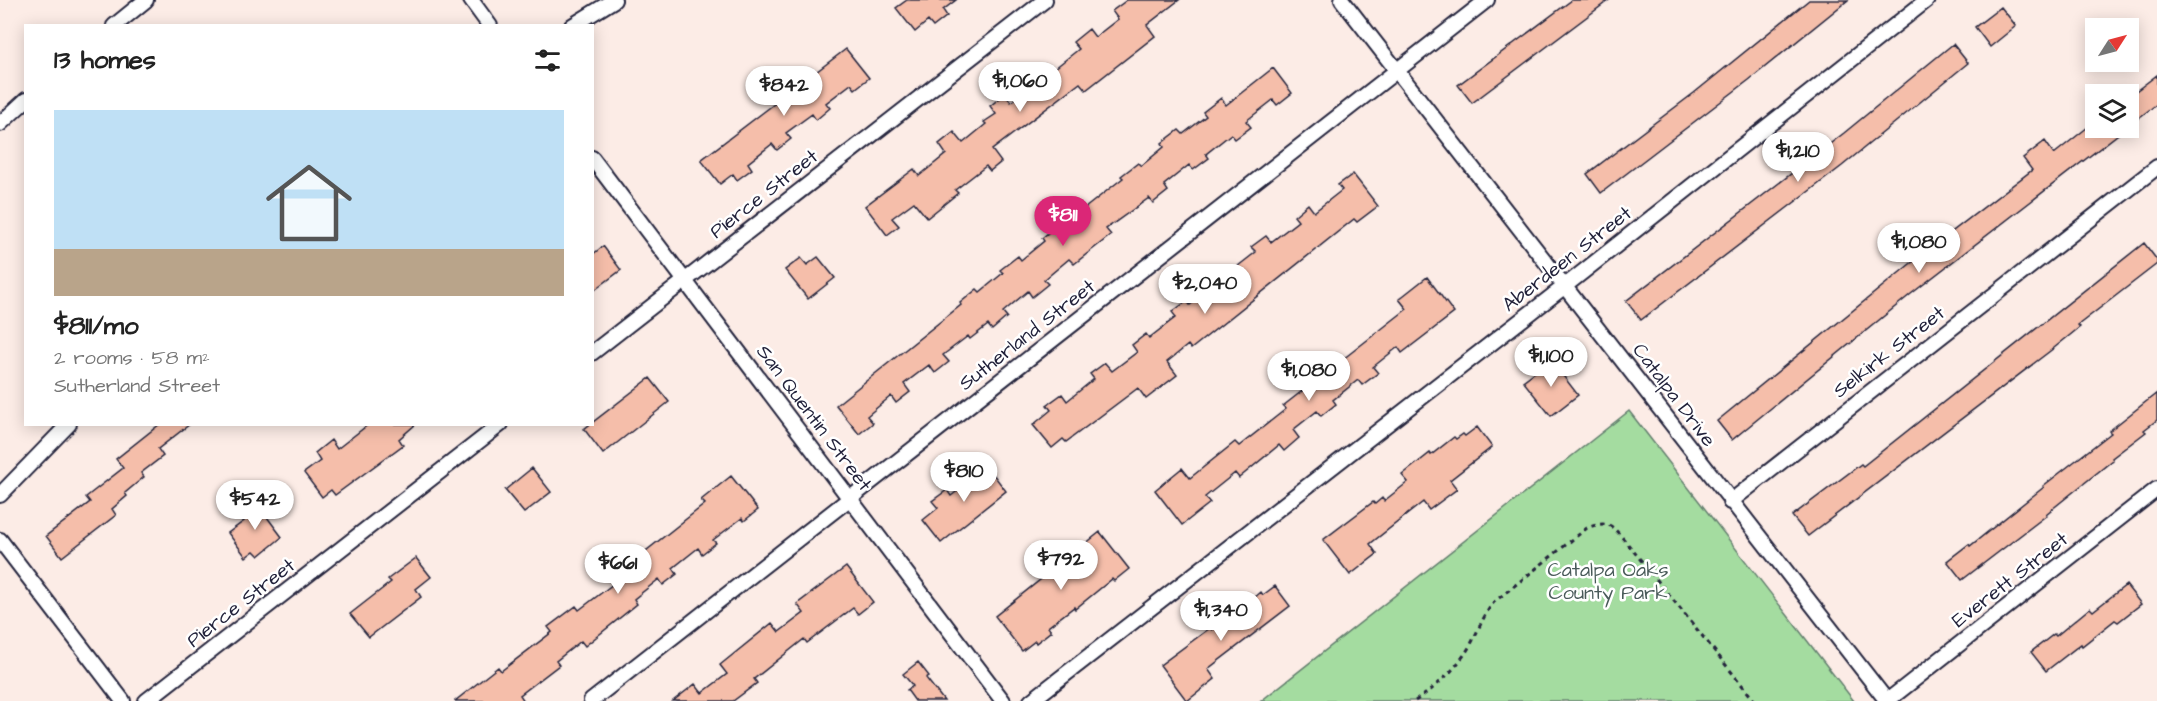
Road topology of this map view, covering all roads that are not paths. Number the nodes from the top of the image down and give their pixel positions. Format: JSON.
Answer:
{"nodes":[{"id":1,"x":146,"y":0,"type":"edge"},
{"id":2,"x":471,"y":0,"type":"edge"},
{"id":3,"x":614,"y":0,"type":"edge"},
{"id":4,"x":1045,"y":0,"type":"edge"},
{"id":5,"x":1342,"y":0,"type":"edge"},
{"id":6,"x":1487,"y":0,"type":"edge"},
{"id":7,"x":1927,"y":0,"type":"edge"},
{"id":8,"x":116,"y":24,"type":"edge"},
{"id":9,"x":489,"y":24,"type":"edge"},
{"id":10,"x":575,"y":24,"type":"edge"},
{"id":11,"x":1396,"y":71,"type":"junction"},
{"id":12,"x":24,"y":102,"type":"edge"},
{"id":13,"x":0,"y":124,"type":"edge"},
{"id":14,"x":594,"y":161,"type":"edge"},
{"id":15,"x":2157,"y":166,"type":"edge"},
{"id":16,"x":686,"y":280,"type":"junction"},
{"id":17,"x":1565,"y":286,"type":"junction"},
{"id":18,"x":594,"y":351,"type":"edge"},
{"id":19,"x":67,"y":426,"type":"edge"},
{"id":20,"x":498,"y":426,"type":"edge"},
{"id":21,"x":2157,"y":489,"type":"edge"},
{"id":22,"x":0,"y":495,"type":"edge"},
{"id":23,"x":850,"y":499,"type":"junction"},
{"id":24,"x":1730,"y":502,"type":"junction"},
{"id":25,"x":0,"y":540,"type":"edge"},
{"id":26,"x":123,"y":701,"type":"edge"},
{"id":27,"x":146,"y":701,"type":"edge"},
{"id":28,"x":591,"y":701,"type":"edge"},
{"id":29,"x":1003,"y":701,"type":"edge"},
{"id":30,"x":1031,"y":701,"type":"edge"},
{"id":31,"x":1887,"y":701,"type":"edge"}],
"edges":[{"from":1,"to":8,"type":"street"},
{"from":2,"to":9,"type":"street"},
{"from":3,"to":10,"type":"street"},
{"from":4,"to":16,"type":"street","name":"Pierce Street"},
{"from":5,"to":11,"type":"street","name":"Catalpa Drive"},
{"from":6,"to":11,"type":"street","name":"Sutherland Street"},
{"from":7,"to":17,"type":"street","name":"Aberdeen Street"},
{"from":11,"to":17,"type":"street","name":"Catalpa Drive"},
{"from":11,"to":23,"type":"street","name":"Sutherland Street"},
{"from":12,"to":13,"type":"street"},
{"from":14,"to":16,"type":"street","name":"San Quentin Street"},
{"from":15,"to":24,"type":"street","name":"Selkirk Street"},
{"from":16,"to":18,"type":"street","name":"Pierce Street"},
{"from":16,"to":23,"type":"street","name":"San Quentin Street"},
{"from":17,"to":24,"type":"street","name":"Catalpa Drive"},
{"from":17,"to":30,"type":"street","name":"Aberdeen Street"},
{"from":19,"to":22,"type":"street"},
{"from":20,"to":27,"type":"street","name":"Pierce Street"},
{"from":21,"to":31,"type":"street","name":"Everett Street"},
{"from":23,"to":28,"type":"street","name":"Sutherland Street"},
{"from":23,"to":29,"type":"street","name":"San Quentin Street"},
{"from":24,"to":31,"type":"street","name":"Catalpa Drive"},
{"from":25,"to":26,"type":"street"}]}
